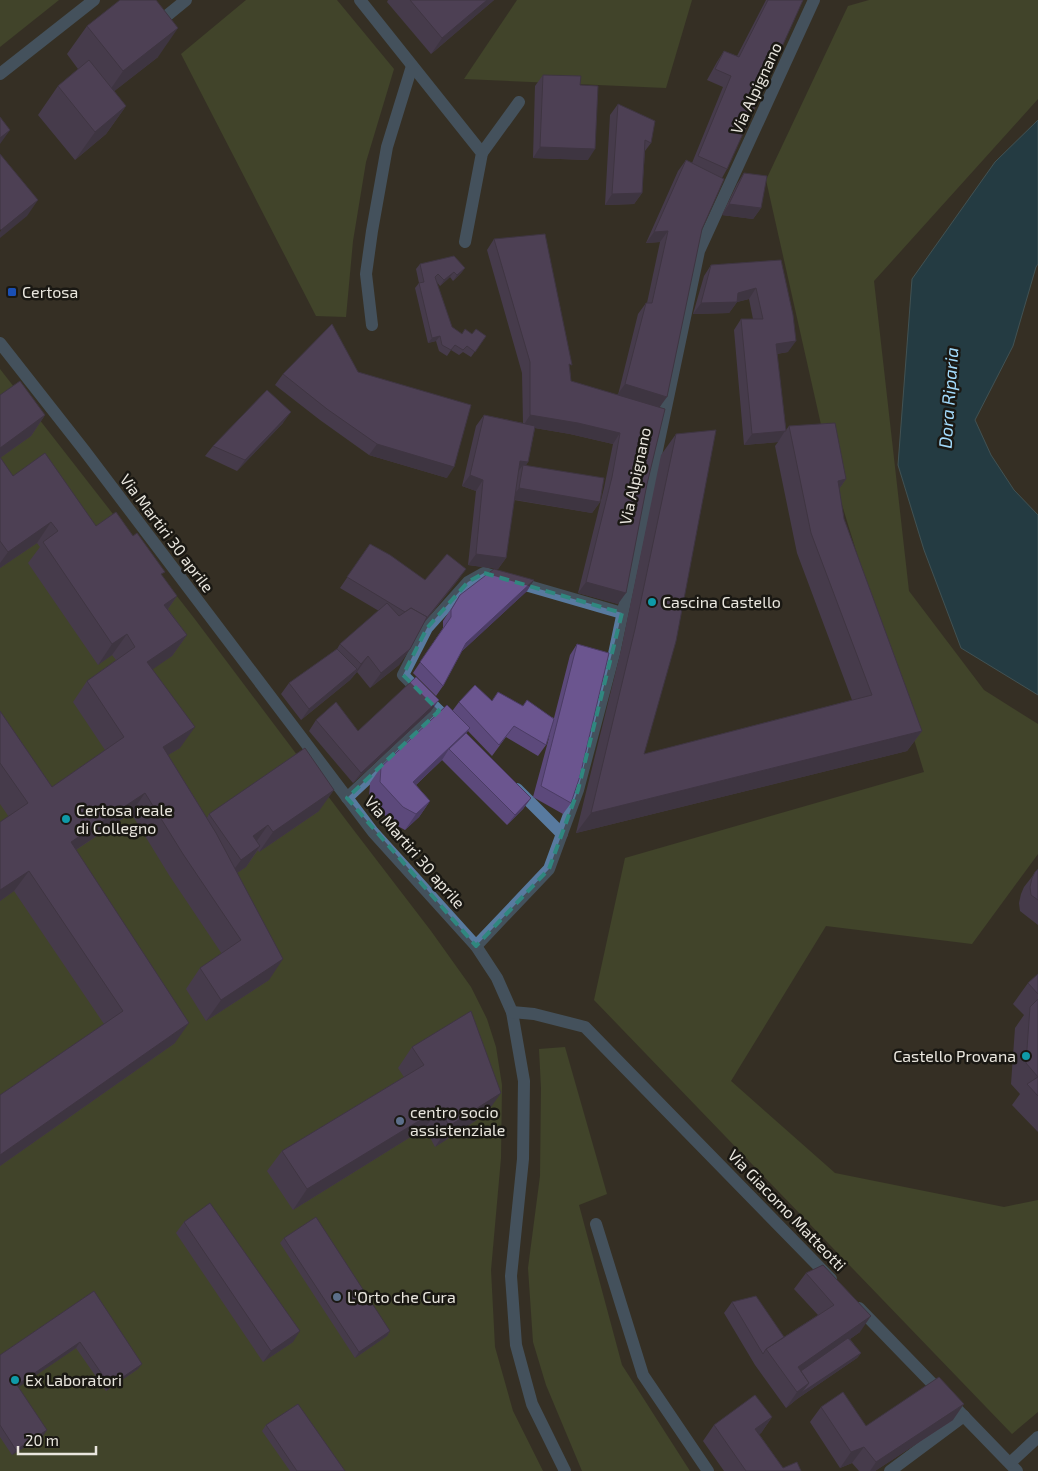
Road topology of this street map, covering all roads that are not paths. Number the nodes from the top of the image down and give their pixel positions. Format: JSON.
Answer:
{"nodes":[{"id":1,"x":94,"y":0,"type":"edge"},
{"id":2,"x":186,"y":0,"type":"edge"},
{"id":3,"x":360,"y":0,"type":"edge"},
{"id":4,"x":814,"y":0,"type":"edge"},
{"id":5,"x":164,"y":18,"type":"edge"},
{"id":6,"x":412,"y":66,"type":"junction"},
{"id":7,"x":0,"y":74,"type":"edge"},
{"id":8,"x":519,"y":102,"type":"dead end"},
{"id":9,"x":482,"y":153,"type":"junction"},
{"id":10,"x":465,"y":242,"type":"dead end"},
{"id":11,"x":372,"y":325,"type":"dead end"},
{"id":12,"x":0,"y":343,"type":"edge"},
{"id":13,"x":622,"y":613,"type":"junction"},
{"id":14,"x":439,"y":711,"type":"junction"},
{"id":15,"x":460,"y":732,"type":"edge"},
{"id":16,"x":507,"y":780,"type":"edge"},
{"id":17,"x":347,"y":798,"type":"junction"},
{"id":18,"x":562,"y":834,"type":"junction"},
{"id":19,"x":476,"y":946,"type":"junction"},
{"id":20,"x":512,"y":1012,"type":"junction"},
{"id":21,"x":596,"y":1224,"type":"dead end"},
{"id":22,"x":964,"y":1416,"type":"junction"},
{"id":23,"x":1038,"y":1437,"type":"edge"},
{"id":24,"x":1013,"y":1467,"type":"edge"},
{"id":25,"x":565,"y":1471,"type":"edge"},
{"id":26,"x":708,"y":1471,"type":"edge"},
{"id":27,"x":890,"y":1471,"type":"edge"}],
"edges":[{"from":1,"to":7,"type":"street"},
{"from":2,"to":5,"type":"street"},
{"from":3,"to":6,"type":"street"},
{"from":4,"to":13,"type":"street","name":"Via Alpignano"},
{"from":6,"to":9,"type":"street"},
{"from":6,"to":11,"type":"street"},
{"from":8,"to":9,"type":"street"},
{"from":9,"to":10,"type":"street"},
{"from":12,"to":17,"type":"street","name":"Via Martiri 30 aprile"},
{"from":13,"to":14,"type":"street"},
{"from":13,"to":18,"type":"street","name":"Via Alpignano"},
{"from":14,"to":15,"type":"street"},
{"from":14,"to":17,"type":"street"},
{"from":16,"to":18,"type":"street"},
{"from":17,"to":19,"type":"street","name":"Via Martiri 30 aprile"},
{"from":18,"to":19,"type":"street","name":"Via Alpignano"},
{"from":19,"to":20,"type":"street","name":"Via Martiri 30 aprile"},
{"from":20,"to":22,"type":"street","name":"Via Giacomo Matteotti"},
{"from":20,"to":25,"type":"street","name":"Via Martiri 30 aprile"},
{"from":21,"to":26,"type":"street"},
{"from":22,"to":24,"type":"street","name":"Via Giacomo Matteotti"},
{"from":22,"to":27,"type":"street"},
{"from":23,"to":24,"type":"street"}]}
